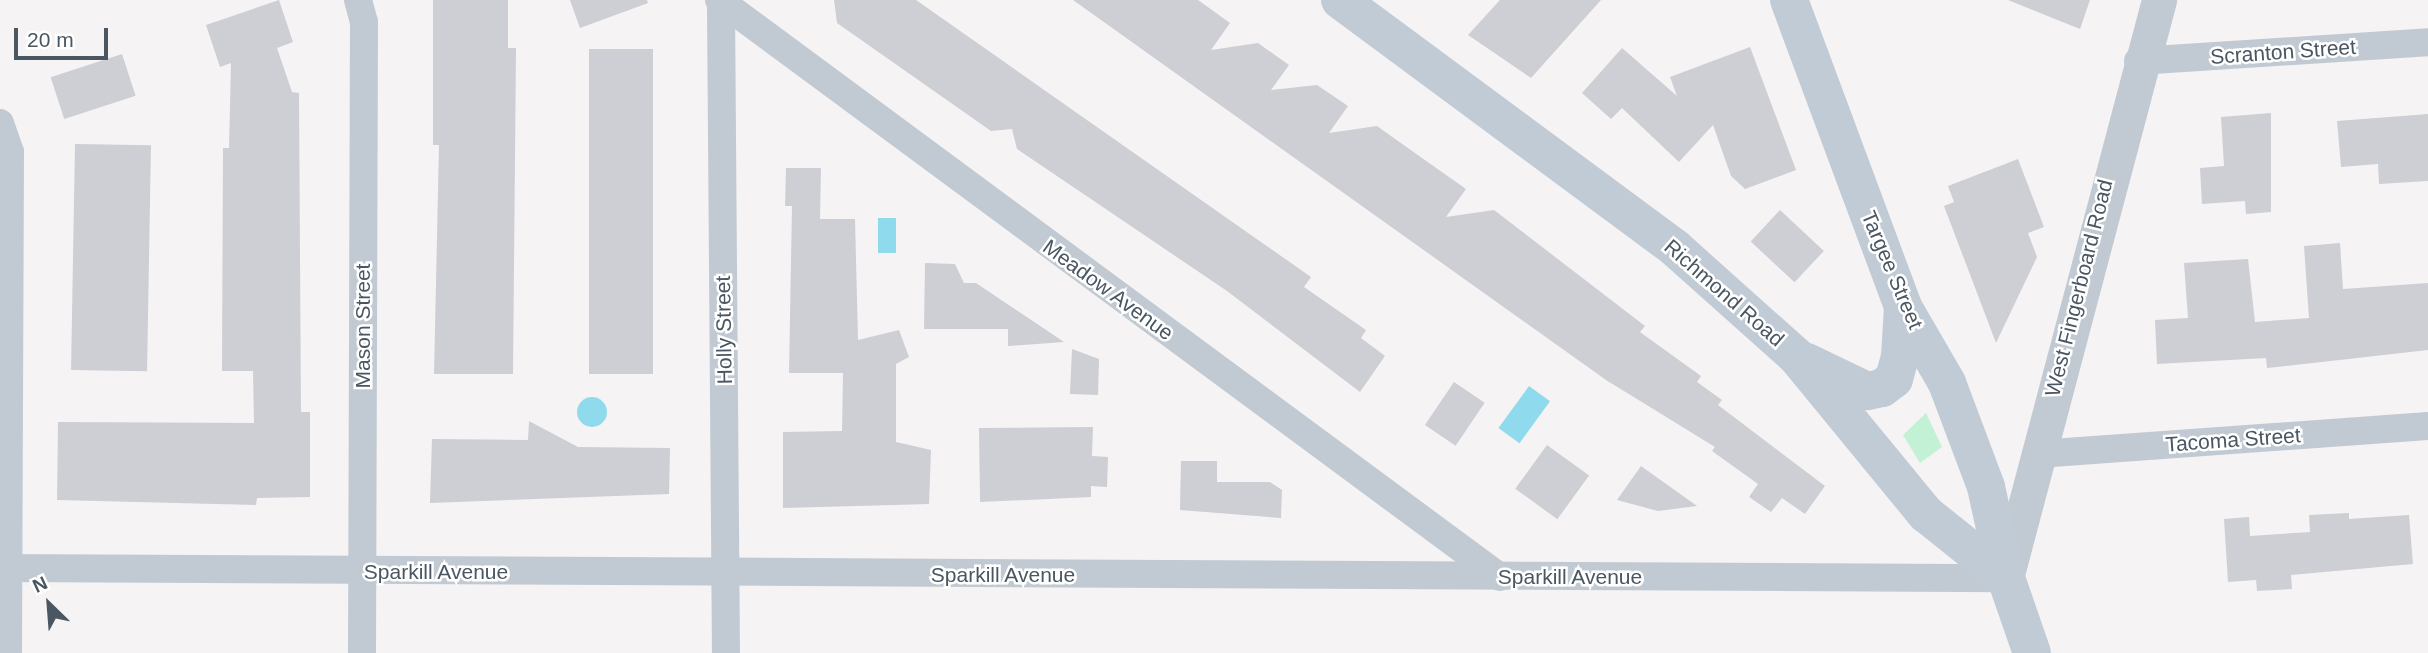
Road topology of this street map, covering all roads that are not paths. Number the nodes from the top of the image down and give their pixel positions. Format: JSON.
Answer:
{"nodes":[{"id":1,"x":358,"y":0,"type":"edge"},
{"id":2,"x":1340,"y":0,"type":"edge"},
{"id":3,"x":1789,"y":0,"type":"edge"},
{"id":4,"x":2159,"y":0,"type":"edge"},
{"id":5,"x":720,"y":3,"type":"edge"},
{"id":6,"x":2428,"y":42,"type":"edge"},
{"id":7,"x":2138,"y":61,"type":"junction"},
{"id":8,"x":0,"y":122,"type":"edge"},
{"id":9,"x":1903,"y":307,"type":"junction"},
{"id":10,"x":1796,"y":356,"type":"junction"},
{"id":11,"x":2428,"y":426,"type":"edge"},
{"id":12,"x":2038,"y":454,"type":"junction"},
{"id":13,"x":4,"y":568,"type":"edge"},
{"id":14,"x":362,"y":572,"type":"junction"},
{"id":15,"x":727,"y":574,"type":"junction"},
{"id":16,"x":1500,"y":577,"type":"junction"},
{"id":17,"x":2006,"y":578,"type":"junction"},
{"id":18,"x":8,"y":653,"type":"edge"},
{"id":19,"x":362,"y":653,"type":"edge"},
{"id":20,"x":726,"y":653,"type":"edge"},
{"id":21,"x":2032,"y":653,"type":"edge"}],
"edges":[{"from":1,"to":14,"type":"street","name":"Mason Street"},
{"from":2,"to":10,"type":"main road","name":"Richmond Road"},
{"from":3,"to":9,"type":"main road","name":"Targee Street"},
{"from":4,"to":7,"type":"street","name":"West Fingerboard Road"},
{"from":5,"to":15,"type":"street","name":"Holly Street"},
{"from":5,"to":16,"type":"street","name":"Meadow Avenue"},
{"from":6,"to":7,"type":"street","name":"Scranton Street"},
{"from":7,"to":12,"type":"street","name":"West Fingerboard Road"},
{"from":8,"to":13,"type":"street"},
{"from":9,"to":10,"type":"main road"},
{"from":9,"to":17,"type":"main road","name":"Targee Street"},
{"from":10,"to":17,"type":"main road","name":"Richmond Road"},
{"from":11,"to":12,"type":"street","name":"Tacoma Street"},
{"from":12,"to":17,"type":"street","name":"West Fingerboard Road"},
{"from":13,"to":14,"type":"street","name":"Sparkill Avenue"},
{"from":13,"to":18,"type":"street"},
{"from":14,"to":15,"type":"street","name":"Sparkill Avenue"},
{"from":14,"to":19,"type":"street","name":"Mason Street"},
{"from":15,"to":16,"type":"street","name":"Sparkill Avenue"},
{"from":15,"to":20,"type":"street","name":"Holly Street"},
{"from":16,"to":17,"type":"street","name":"Sparkill Avenue"},
{"from":17,"to":21,"type":"main road"}]}
